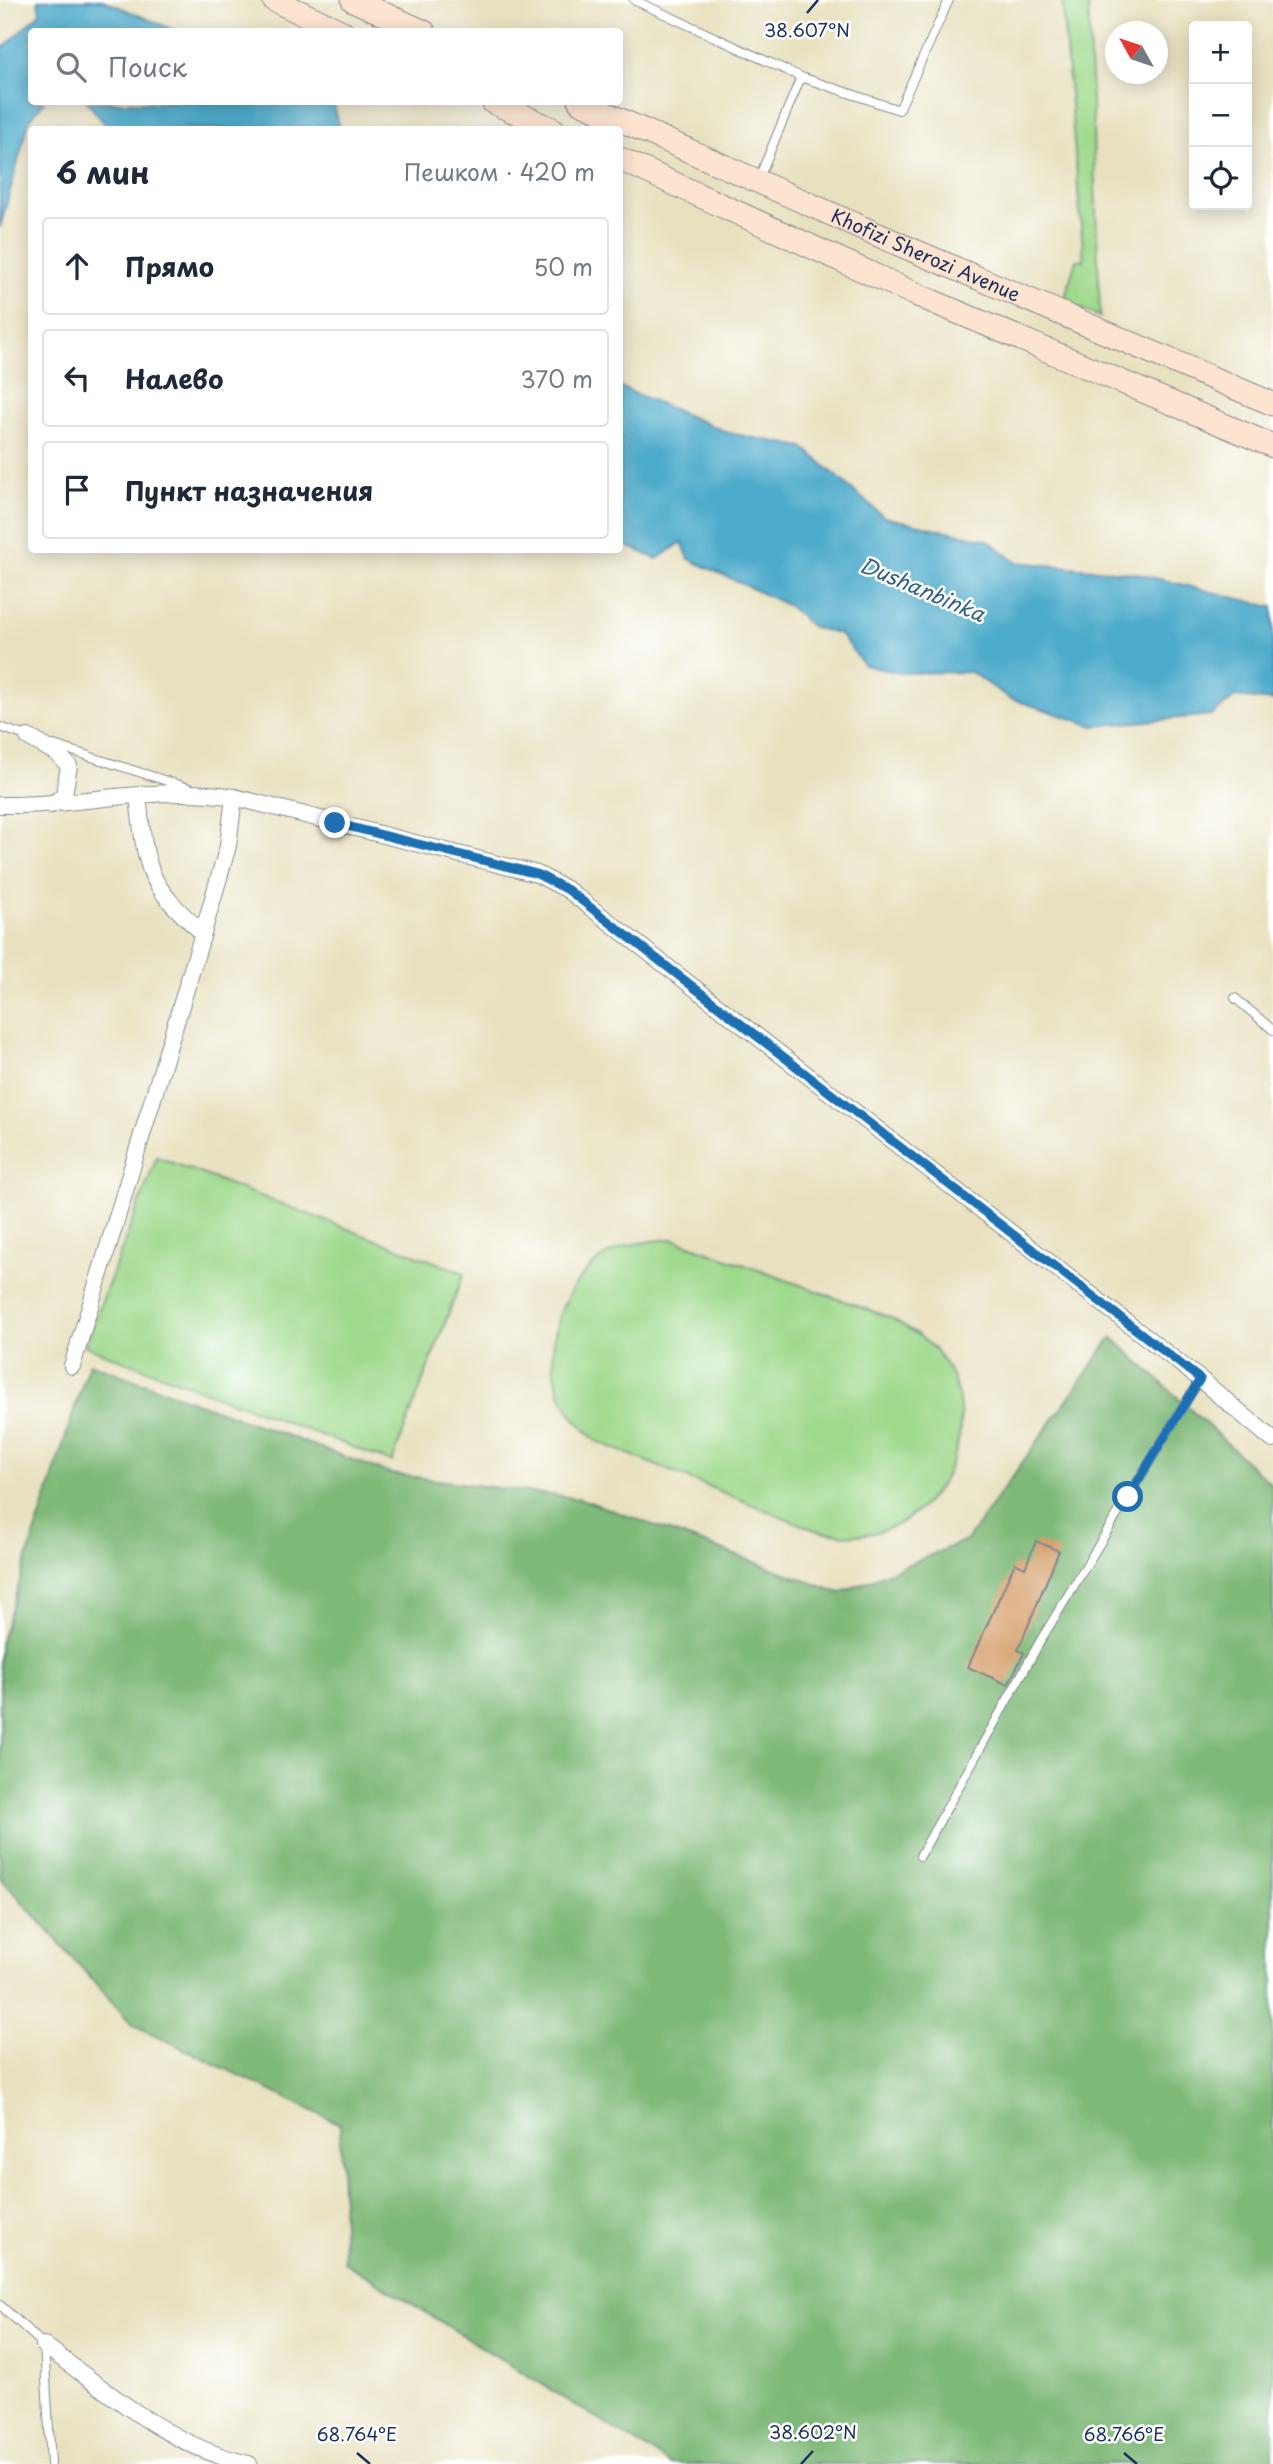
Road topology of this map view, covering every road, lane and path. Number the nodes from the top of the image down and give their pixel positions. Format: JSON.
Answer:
{"nodes":[{"id":1,"x":274,"y":0,"type":"edge"},
{"id":2,"x":354,"y":0,"type":"edge"},
{"id":3,"x":634,"y":0,"type":"edge"},
{"id":4,"x":949,"y":0,"type":"edge"},
{"id":5,"x":334,"y":28,"type":"edge"},
{"id":6,"x":415,"y":28,"type":"edge"},
{"id":7,"x":801,"y":77,"type":"junction"},
{"id":8,"x":500,"y":105,"type":"edge"},
{"id":9,"x":587,"y":105,"type":"edge"},
{"id":10,"x":545,"y":126,"type":"edge"},
{"id":11,"x":623,"y":160,"type":"edge"},
{"id":12,"x":758,"y":181,"type":"junction"},
{"id":13,"x":1273,"y":404,"type":"edge"},
{"id":14,"x":1273,"y":446,"type":"edge"},
{"id":15,"x":0,"y":727,"type":"edge"},
{"id":16,"x":28,"y":737,"type":"junction"},
{"id":17,"x":198,"y":791,"type":"junction"},
{"id":18,"x":138,"y":796,"type":"junction"},
{"id":19,"x":234,"y":797,"type":"junction"},
{"id":20,"x":0,"y":805,"type":"edge"},
{"id":21,"x":51,"y":805,"type":"junction"},
{"id":22,"x":204,"y":933,"type":"junction"},
{"id":23,"x":1235,"y":998,"type":"dead end"},
{"id":24,"x":1273,"y":1030,"type":"edge"},
{"id":25,"x":72,"y":1366,"type":"dead end"},
{"id":26,"x":1200,"y":1379,"type":"junction"},
{"id":27,"x":1273,"y":1440,"type":"edge"},
{"id":28,"x":919,"y":1856,"type":"dead end"},
{"id":29,"x":0,"y":2305,"type":"edge"},
{"id":30,"x":44,"y":2345,"type":"junction"},
{"id":31,"x":51,"y":2464,"type":"edge"},
{"id":32,"x":249,"y":2464,"type":"edge"}],
"edges":[{"from":1,"to":5,"type":"main road"},
{"from":2,"to":6,"type":"main road"},
{"from":3,"to":7,"type":"lane"},
{"from":4,"to":7,"type":"lane"},
{"from":7,"to":12,"type":"lane"},
{"from":8,"to":10,"type":"main road"},
{"from":9,"to":12,"type":"main road","name":"Khofizi Sherozi Avenue"},
{"from":11,"to":14,"type":"main road","name":"Khofizi Sherozi Avenue"},
{"from":12,"to":13,"type":"main road","name":"Khofizi Sherozi Avenue"},
{"from":15,"to":16,"type":"lane"},
{"from":16,"to":17,"type":"lane"},
{"from":16,"to":21,"type":"street"},
{"from":17,"to":18,"type":"street"},
{"from":17,"to":19,"type":"street"},
{"from":18,"to":21,"type":"street"},
{"from":18,"to":22,"type":"street"},
{"from":19,"to":22,"type":"street"},
{"from":19,"to":26,"type":"street"},
{"from":20,"to":21,"type":"street"},
{"from":22,"to":25,"type":"street"},
{"from":23,"to":24,"type":"lane"},
{"from":26,"to":27,"type":"street"},
{"from":26,"to":28,"type":"lane"},
{"from":29,"to":30,"type":"lane"},
{"from":30,"to":31,"type":"lane"},
{"from":30,"to":32,"type":"street"}]}
